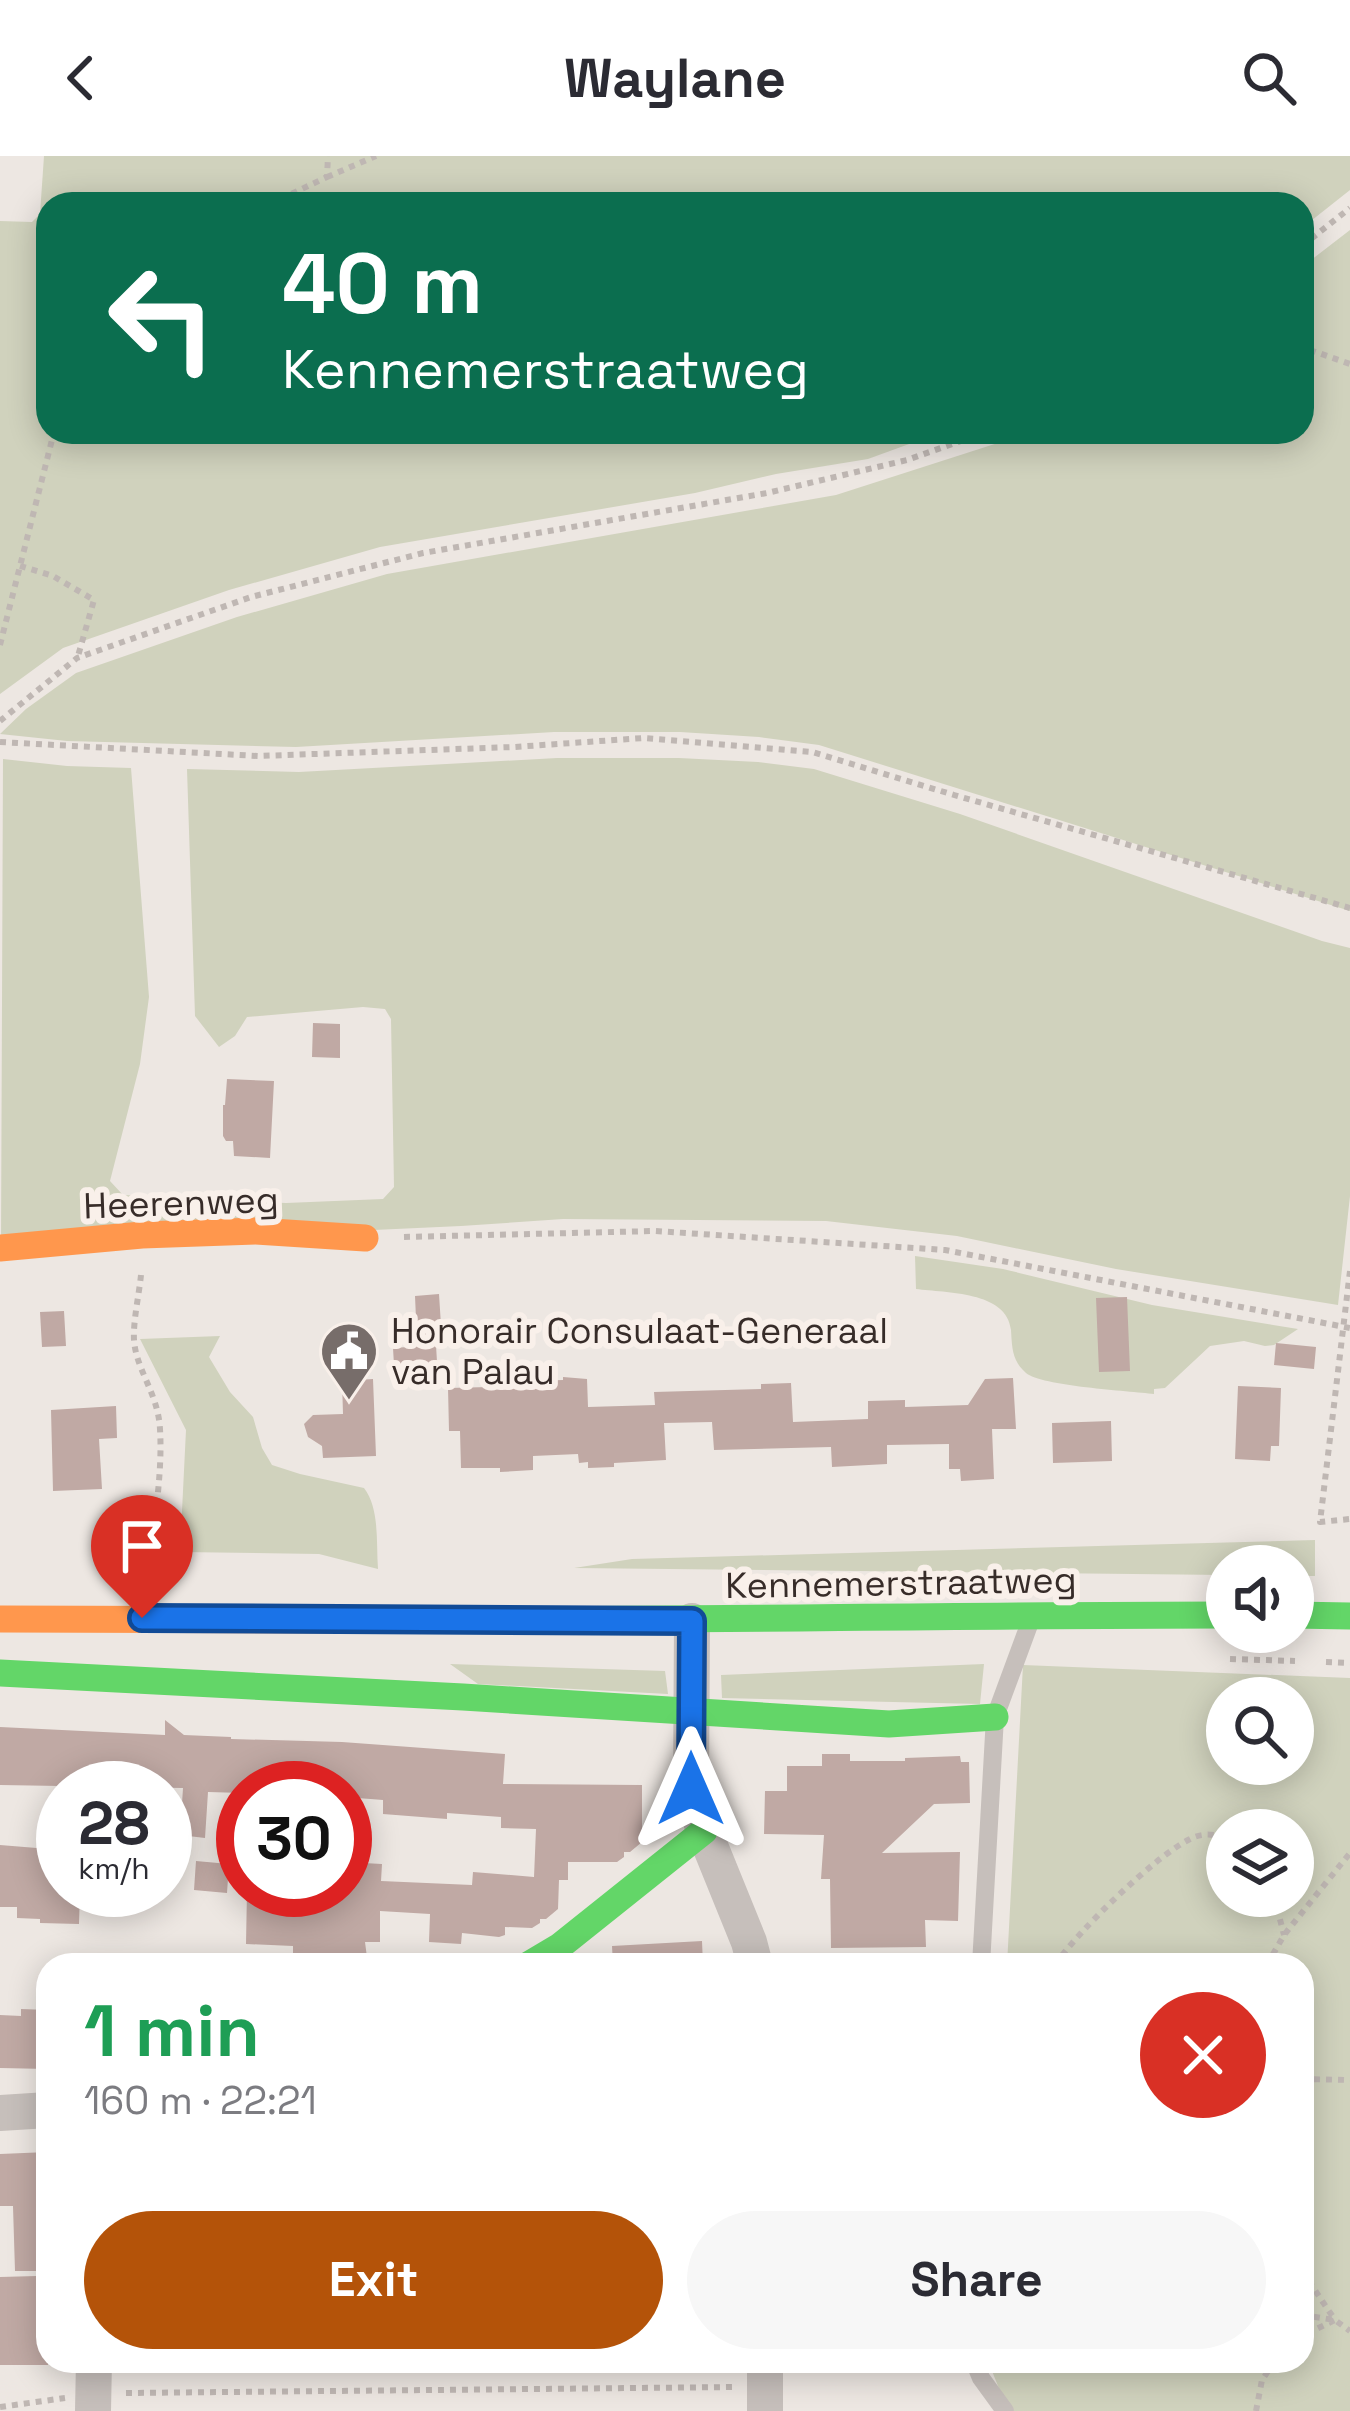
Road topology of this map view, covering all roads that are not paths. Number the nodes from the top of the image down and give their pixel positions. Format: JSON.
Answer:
{"nodes":[{"id":1,"x":365,"y":1238,"type":"road end"},
{"id":2,"x":0,"y":1248,"type":"edge"},
{"id":3,"x":1033,"y":1615,"type":"junction"},
{"id":4,"x":1206,"y":1615,"type":"edge"},
{"id":5,"x":1314,"y":1615,"type":"edge"},
{"id":6,"x":1350,"y":1616,"type":"edge"},
{"id":7,"x":0,"y":1618,"type":"edge"},
{"id":8,"x":692,"y":1621,"type":"junction"},
{"id":9,"x":0,"y":1673,"type":"edge"},
{"id":10,"x":692,"y":1713,"type":"junction"},
{"id":11,"x":995,"y":1717,"type":"junction"},
{"id":12,"x":704,"y":1831,"type":"junction"},
{"id":13,"x":548,"y":1953,"type":"edge"},
{"id":14,"x":751,"y":1953,"type":"edge"},
{"id":15,"x":982,"y":1953,"type":"edge"},
{"id":16,"x":36,"y":2111,"type":"edge"},
{"id":17,"x":0,"y":2113,"type":"edge"},
{"id":18,"x":979,"y":2373,"type":"edge"},
{"id":19,"x":1005,"y":2411,"type":"edge"}],
"edges":[{"from":1,"to":2,"type":"street","name":"Heerenweg"},
{"from":3,"to":4,"type":"street","name":"Kennemerstraatweg"},
{"from":3,"to":8,"type":"street","name":"Kennemerstraatweg"},
{"from":3,"to":11,"type":"lane"},
{"from":5,"to":6,"type":"street"},
{"from":7,"to":8,"type":"street","name":"Kennemerstraatweg"},
{"from":8,"to":10,"type":"street"},
{"from":9,"to":10,"type":"street"},
{"from":10,"to":11,"type":"street"},
{"from":10,"to":12,"type":"street"},
{"from":11,"to":15,"type":"lane"},
{"from":12,"to":13,"type":"street"},
{"from":12,"to":14,"type":"street"},
{"from":16,"to":17,"type":"street"},
{"from":18,"to":19,"type":"lane"}]}
